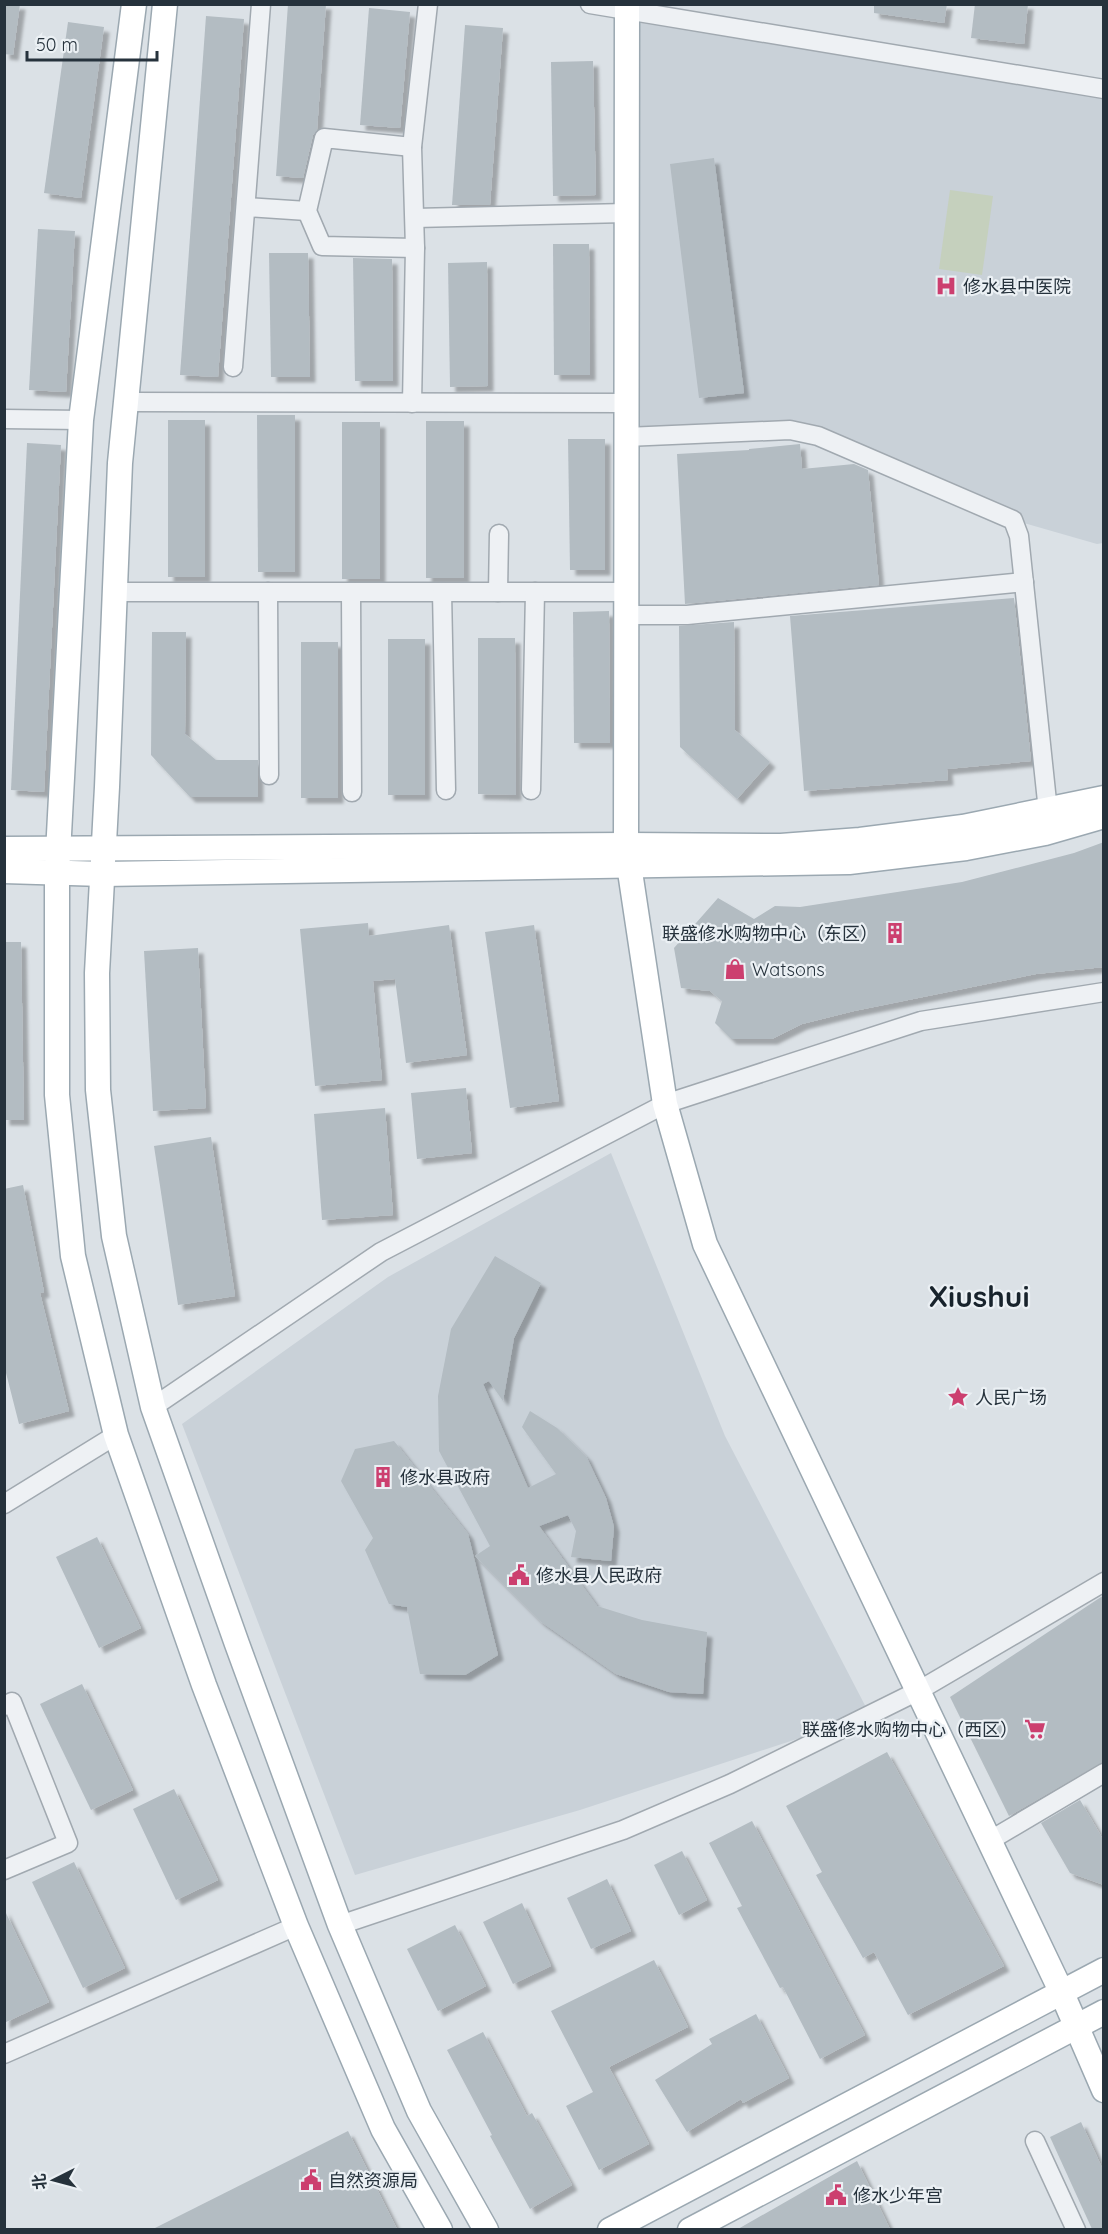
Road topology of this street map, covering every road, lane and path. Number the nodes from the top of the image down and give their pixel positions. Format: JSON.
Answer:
{"nodes":[{"id":1,"x":134,"y":4,"type":"edge"},
{"id":2,"x":165,"y":4,"type":"edge"},
{"id":3,"x":261,"y":4,"type":"edge"},
{"id":4,"x":428,"y":4,"type":"edge"},
{"id":5,"x":590,"y":4,"type":"edge"},
{"id":6,"x":627,"y":8,"type":"edge"},
{"id":7,"x":1104,"y":89,"type":"edge"},
{"id":8,"x":412,"y":147,"type":"junction"},
{"id":9,"x":246,"y":207,"type":"junction"},
{"id":10,"x":307,"y":211,"type":"junction"},
{"id":11,"x":626,"y":213,"type":"junction"},
{"id":12,"x":415,"y":218,"type":"junction"},
{"id":13,"x":415,"y":248,"type":"junction"},
{"id":14,"x":233,"y":367,"type":"dead end"},
{"id":15,"x":126,"y":402,"type":"junction"},
{"id":16,"x":412,"y":403,"type":"junction"},
{"id":17,"x":626,"y":403,"type":"junction"},
{"id":18,"x":4,"y":420,"type":"edge"},
{"id":19,"x":81,"y":420,"type":"junction"},
{"id":20,"x":626,"y":437,"type":"junction"},
{"id":21,"x":499,"y":534,"type":"dead end"},
{"id":22,"x":1024,"y":582,"type":"junction"},
{"id":23,"x":115,"y":592,"type":"junction"},
{"id":24,"x":268,"y":592,"type":"junction"},
{"id":25,"x":351,"y":592,"type":"junction"},
{"id":26,"x":442,"y":592,"type":"junction"},
{"id":27,"x":498,"y":592,"type":"junction"},
{"id":28,"x":535,"y":592,"type":"junction"},
{"id":29,"x":626,"y":604,"type":"junction"},
{"id":30,"x":268,"y":775,"type":"dead end"},
{"id":31,"x":446,"y":790,"type":"dead end"},
{"id":32,"x":531,"y":790,"type":"dead end"},
{"id":33,"x":352,"y":792,"type":"dead end"},
{"id":34,"x":1104,"y":798,"type":"edge"},
{"id":35,"x":1104,"y":816,"type":"edge"},
{"id":36,"x":1046,"y":822,"type":"junction"},
{"id":37,"x":4,"y":849,"type":"edge"},
{"id":38,"x":104,"y":849,"type":"junction"},
{"id":39,"x":627,"y":855,"type":"junction"},
{"id":40,"x":57,"y":860,"type":"junction"},
{"id":41,"x":4,"y":871,"type":"edge"},
{"id":42,"x":103,"y":874,"type":"junction"},
{"id":43,"x":1104,"y":992,"type":"edge"},
{"id":44,"x":665,"y":1104,"type":"junction"},
{"id":45,"x":153,"y":1407,"type":"junction"},
{"id":46,"x":116,"y":1435,"type":"junction"},
{"id":47,"x":4,"y":1504,"type":"edge"},
{"id":48,"x":1104,"y":1582,"type":"edge"},
{"id":49,"x":918,"y":1691,"type":"junction"},
{"id":50,"x":4,"y":1706,"type":"edge"},
{"id":51,"x":1104,"y":1773,"type":"edge"},
{"id":52,"x":989,"y":1841,"type":"junction"},
{"id":53,"x":4,"y":1870,"type":"edge"},
{"id":54,"x":340,"y":1925,"type":"junction"},
{"id":55,"x":296,"y":1926,"type":"junction"},
{"id":56,"x":1104,"y":1970,"type":"edge"},
{"id":57,"x":1061,"y":1991,"type":"junction"},
{"id":58,"x":1104,"y":2012,"type":"edge"},
{"id":59,"x":1076,"y":2026,"type":"junction"},
{"id":60,"x":4,"y":2054,"type":"edge"},
{"id":61,"x":1104,"y":2090,"type":"edge"},
{"id":62,"x":1035,"y":2141,"type":"dead end"},
{"id":63,"x":440,"y":2229,"type":"edge"},
{"id":64,"x":486,"y":2229,"type":"edge"},
{"id":65,"x":610,"y":2229,"type":"edge"},
{"id":66,"x":690,"y":2229,"type":"edge"},
{"id":67,"x":1076,"y":2229,"type":"edge"}],
"edges":[{"from":1,"to":19,"type":"main road"},
{"from":2,"to":15,"type":"main road"},
{"from":3,"to":9,"type":"street"},
{"from":4,"to":8,"type":"street"},
{"from":5,"to":6,"type":"street"},
{"from":6,"to":7,"type":"street"},
{"from":6,"to":11,"type":"main road"},
{"from":8,"to":10,"type":"street"},
{"from":8,"to":12,"type":"street"},
{"from":9,"to":10,"type":"street"},
{"from":9,"to":14,"type":"street"},
{"from":10,"to":13,"type":"street"},
{"from":11,"to":12,"type":"street"},
{"from":11,"to":17,"type":"main road"},
{"from":12,"to":13,"type":"street"},
{"from":13,"to":16,"type":"street"},
{"from":15,"to":16,"type":"street"},
{"from":15,"to":23,"type":"main road"},
{"from":16,"to":17,"type":"street"},
{"from":17,"to":20,"type":"main road"},
{"from":18,"to":19,"type":"street"},
{"from":19,"to":40,"type":"main road"},
{"from":20,"to":22,"type":"street"},
{"from":20,"to":29,"type":"main road"},
{"from":21,"to":27,"type":"street"},
{"from":22,"to":29,"type":"street"},
{"from":22,"to":36,"type":"street"},
{"from":23,"to":24,"type":"street"},
{"from":23,"to":38,"type":"main road"},
{"from":24,"to":25,"type":"street"},
{"from":24,"to":30,"type":"street"},
{"from":25,"to":26,"type":"street"},
{"from":25,"to":33,"type":"street"},
{"from":26,"to":27,"type":"street"},
{"from":26,"to":31,"type":"street"},
{"from":27,"to":28,"type":"street"},
{"from":28,"to":29,"type":"street"},
{"from":28,"to":32,"type":"street"},
{"from":29,"to":39,"type":"main road"},
{"from":34,"to":36,"type":"main road"},
{"from":35,"to":36,"type":"main road"},
{"from":36,"to":39,"type":"main road"},
{"from":37,"to":40,"type":"main road"},
{"from":38,"to":39,"type":"main road"},
{"from":38,"to":40,"type":"main road"},
{"from":38,"to":42,"type":"main road"},
{"from":39,"to":42,"type":"main road"},
{"from":39,"to":44,"type":"main road"},
{"from":40,"to":41,"type":"main road"},
{"from":40,"to":42,"type":"main road"},
{"from":40,"to":46,"type":"main road"},
{"from":42,"to":45,"type":"main road"},
{"from":43,"to":44,"type":"street"},
{"from":44,"to":45,"type":"street"},
{"from":44,"to":49,"type":"main road"},
{"from":45,"to":54,"type":"main road"},
{"from":46,"to":47,"type":"street"},
{"from":46,"to":55,"type":"main road"},
{"from":48,"to":49,"type":"street"},
{"from":49,"to":52,"type":"main road"},
{"from":49,"to":54,"type":"street"},
{"from":50,"to":53,"type":"street"},
{"from":51,"to":52,"type":"street"},
{"from":52,"to":57,"type":"main road"},
{"from":54,"to":64,"type":"main road"},
{"from":55,"to":60,"type":"street"},
{"from":55,"to":63,"type":"main road"},
{"from":56,"to":57,"type":"main road"},
{"from":57,"to":59,"type":"main road"},
{"from":57,"to":65,"type":"main road"},
{"from":58,"to":59,"type":"main road"},
{"from":59,"to":61,"type":"main road"},
{"from":59,"to":66,"type":"main road"},
{"from":62,"to":67,"type":"street"}]}
